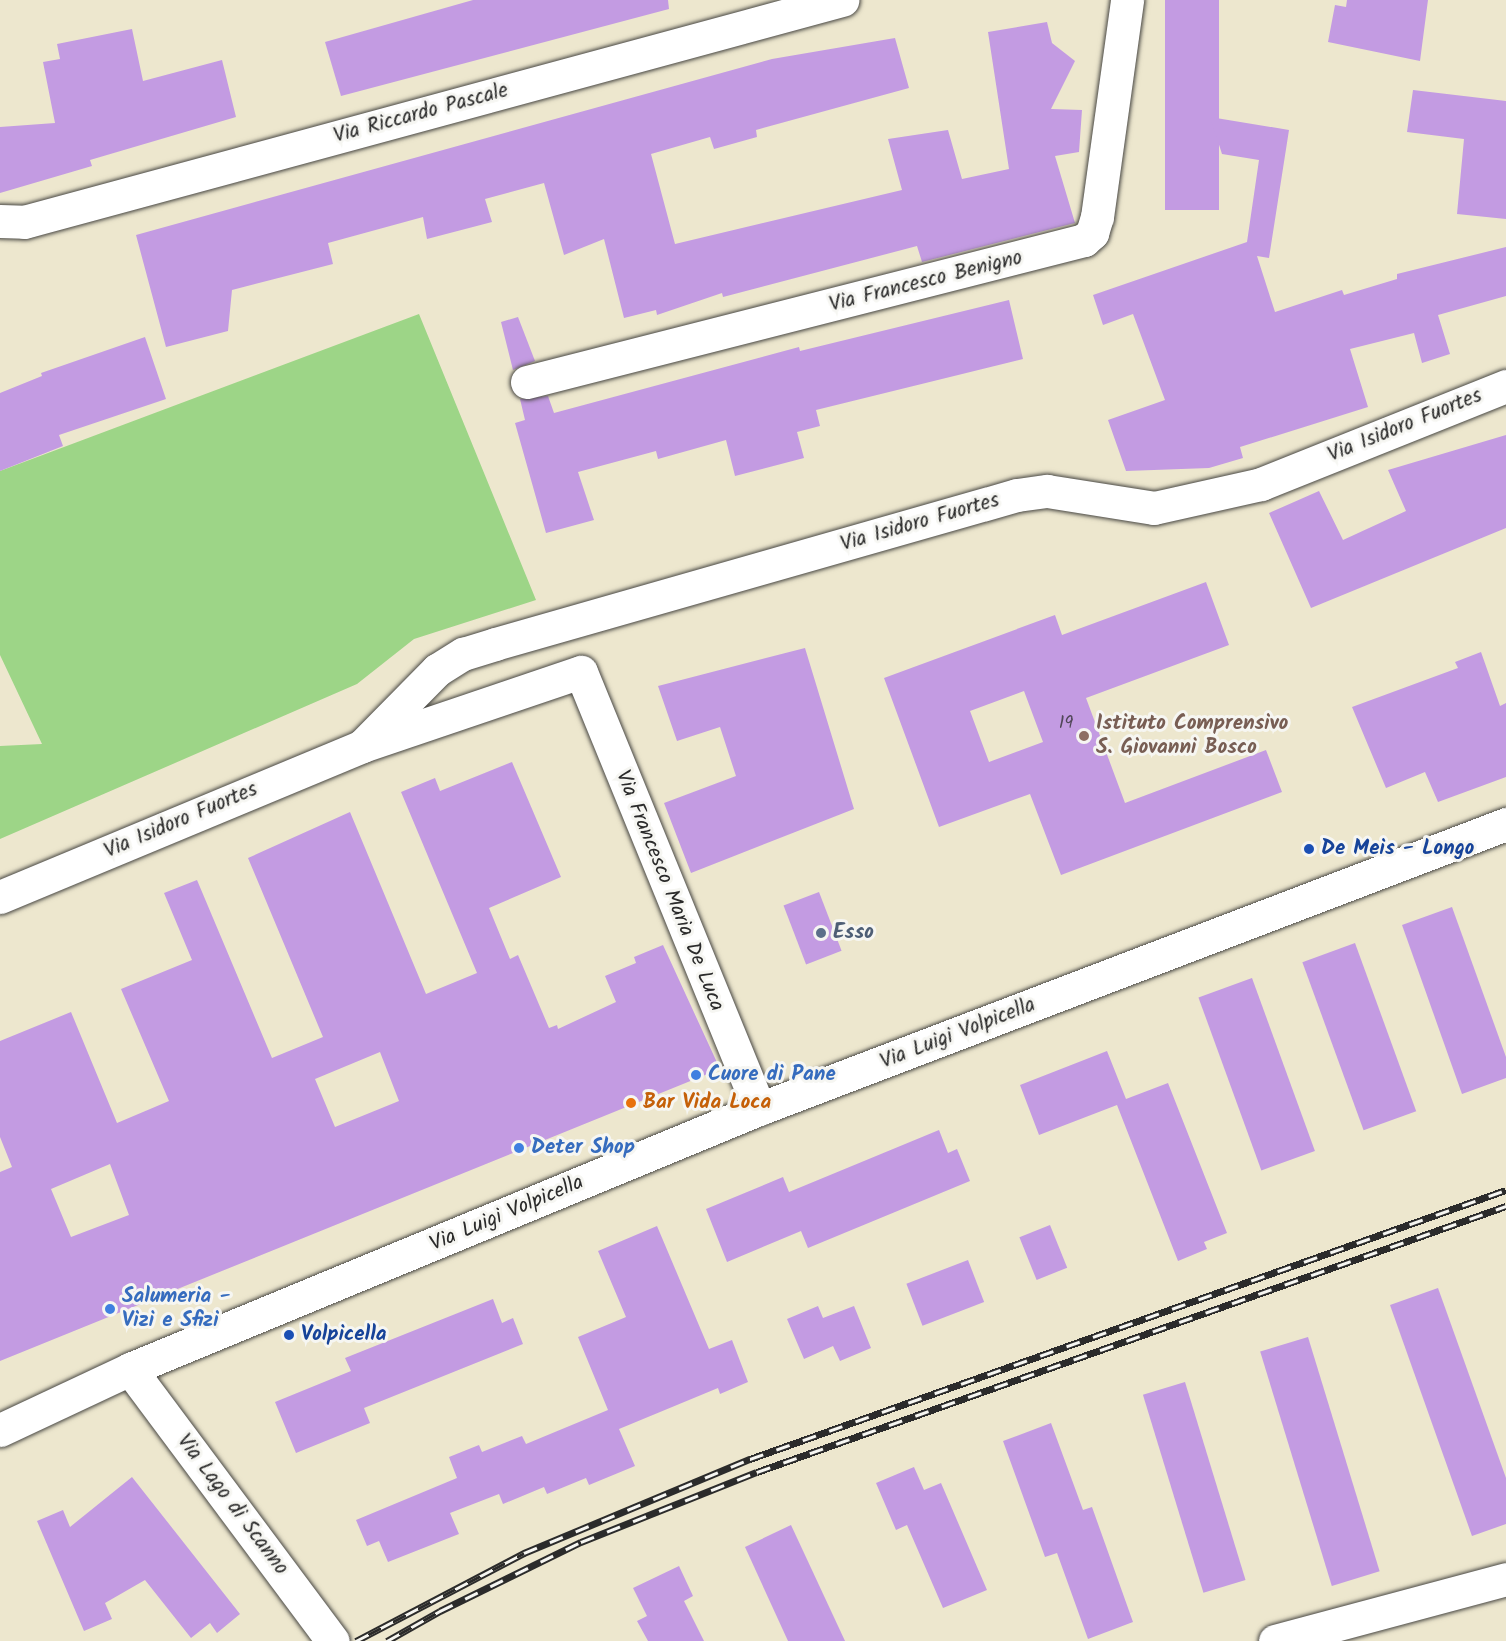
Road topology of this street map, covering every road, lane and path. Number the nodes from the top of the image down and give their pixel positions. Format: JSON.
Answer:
{"nodes":[{"id":1,"x":842,"y":0,"type":"edge"},
{"id":2,"x":1127,"y":0,"type":"edge"},
{"id":3,"x":0,"y":221,"type":"edge"},
{"id":4,"x":527,"y":382,"type":"dead end"},
{"id":5,"x":1506,"y":386,"type":"edge"},
{"id":6,"x":581,"y":672,"type":"joint"},
{"id":7,"x":362,"y":746,"type":"junction"},
{"id":8,"x":1506,"y":824,"type":"edge"},
{"id":9,"x":0,"y":897,"type":"edge"},
{"id":10,"x":759,"y":1109,"type":"junction"},
{"id":11,"x":130,"y":1369,"type":"junction"},
{"id":12,"x":0,"y":1430,"type":"edge"},
{"id":13,"x":1506,"y":1579,"type":"edge"},
{"id":14,"x":333,"y":1641,"type":"edge"},
{"id":15,"x":1275,"y":1641,"type":"edge"}],
"edges":[{"from":1,"to":3,"type":"street","name":"Via Riccardo Pascale"},
{"from":2,"to":4,"type":"street","name":"Via Francesco Benigno"},
{"from":5,"to":7,"type":"street","name":"Via Isidoro Fuortes"},
{"from":6,"to":7,"type":"street","name":"Via Isidoro Fuortes"},
{"from":6,"to":10,"type":"street","name":"Via Francesco Maria De Luca"},
{"from":7,"to":9,"type":"street","name":"Via Isidoro Fuortes"},
{"from":8,"to":10,"type":"street","name":"Via Luigi Volpicella"},
{"from":10,"to":11,"type":"street","name":"Via Luigi Volpicella"},
{"from":11,"to":12,"type":"street","name":"Via Luigi Volpicella"},
{"from":11,"to":14,"type":"street","name":"Via Lago di Scanno"},
{"from":13,"to":15,"type":"street"}]}
